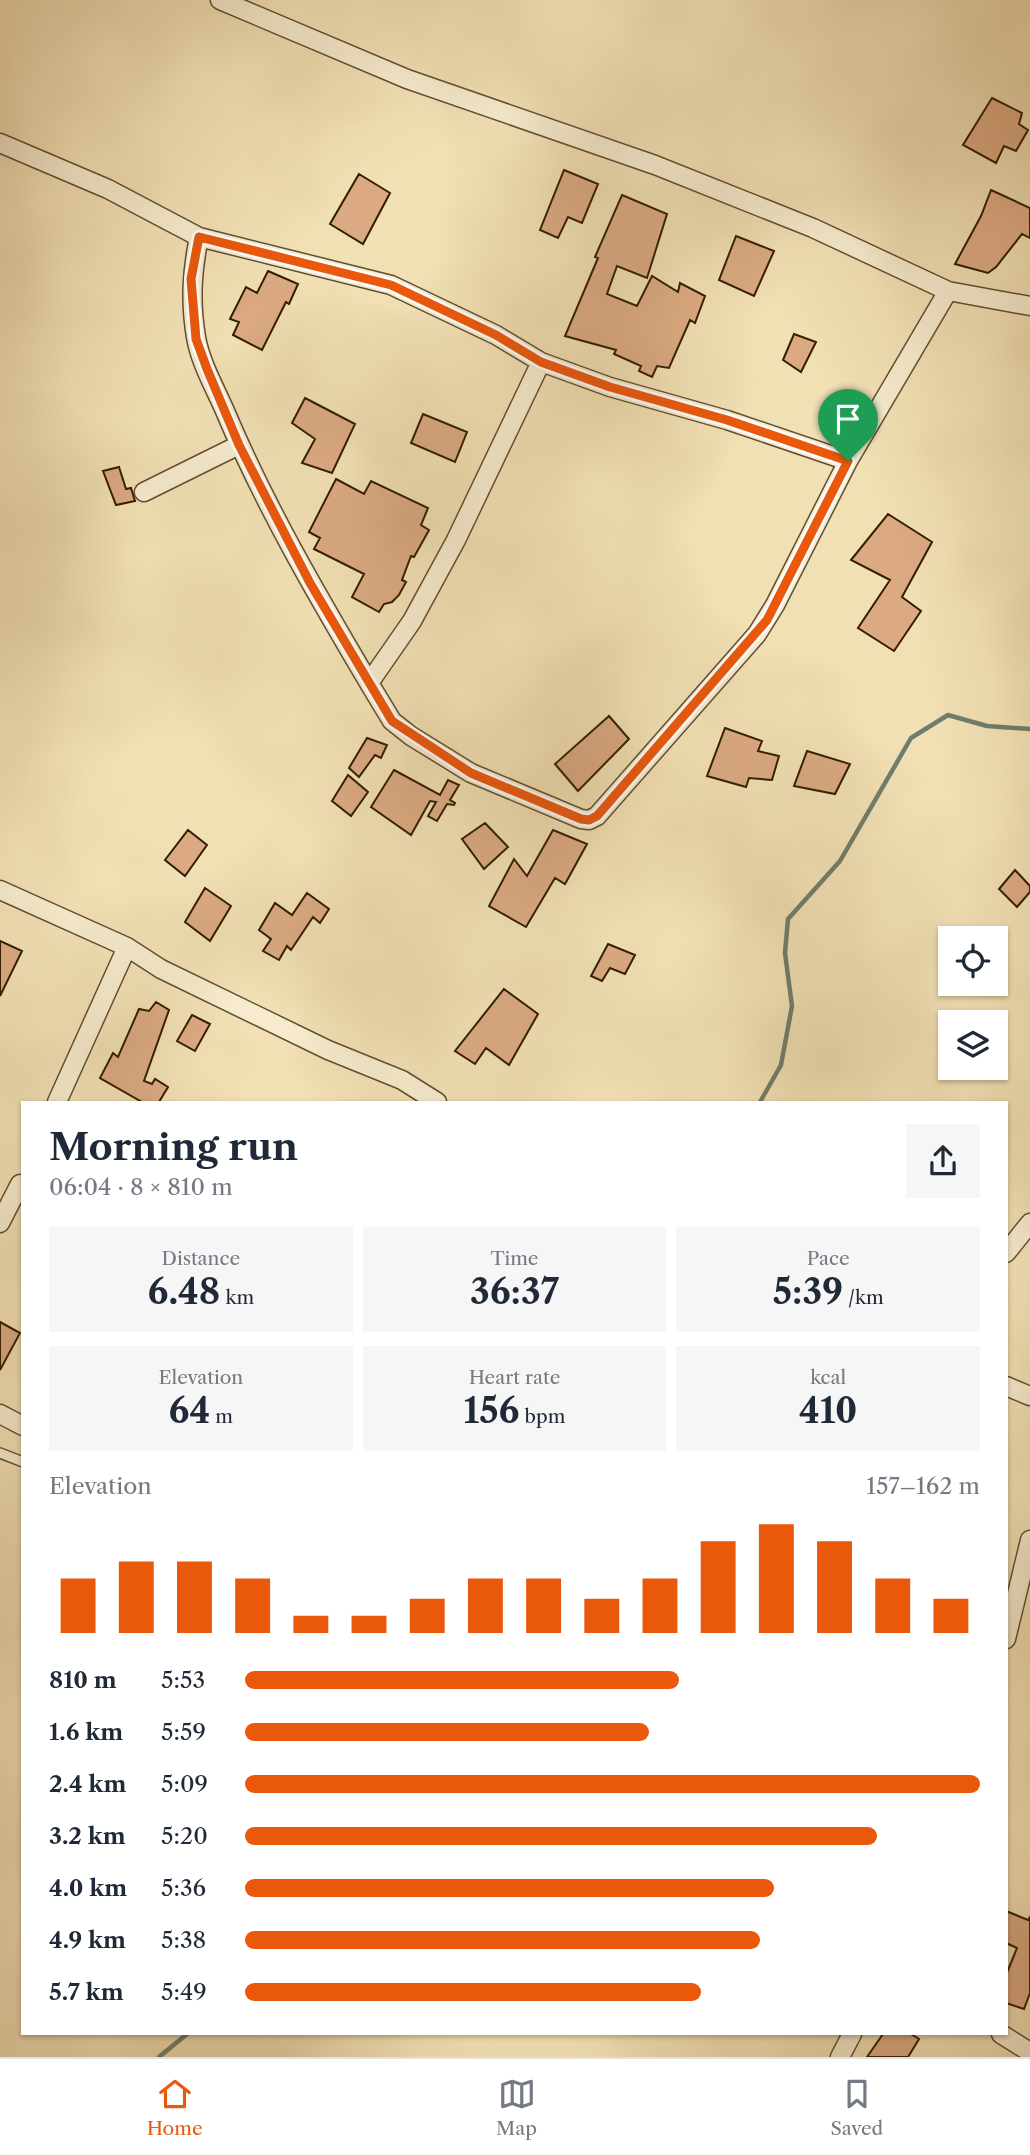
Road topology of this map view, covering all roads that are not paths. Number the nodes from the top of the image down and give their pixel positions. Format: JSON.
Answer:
{"nodes":[{"id":1,"x":220,"y":0,"type":"edge"},
{"id":2,"x":0,"y":143,"type":"edge"},
{"id":3,"x":199,"y":237,"type":"junction"},
{"id":4,"x":948,"y":291,"type":"junction"},
{"id":5,"x":1030,"y":306,"type":"edge"},
{"id":6,"x":541,"y":362,"type":"junction"},
{"id":7,"x":239,"y":445,"type":"junction"},
{"id":8,"x":848,"y":461,"type":"junction"},
{"id":9,"x":144,"y":492,"type":"dead end"},
{"id":10,"x":369,"y":683,"type":"junction"},
{"id":11,"x":0,"y":890,"type":"edge"},
{"id":12,"x":127,"y":947,"type":"junction"},
{"id":13,"x":57,"y":1101,"type":"edge"},
{"id":14,"x":435,"y":1101,"type":"edge"},
{"id":15,"x":21,"y":1184,"type":"edge"},
{"id":16,"x":0,"y":1223,"type":"edge"},
{"id":17,"x":1030,"y":1223,"type":"edge"},
{"id":18,"x":1008,"y":1250,"type":"edge"},
{"id":19,"x":1008,"y":1387,"type":"edge"},
{"id":20,"x":1030,"y":1396,"type":"edge"},
{"id":21,"x":0,"y":1414,"type":"edge"},
{"id":22,"x":21,"y":1425,"type":"edge"},
{"id":23,"x":0,"y":1452,"type":"edge"},
{"id":24,"x":21,"y":1461,"type":"edge"},
{"id":25,"x":1030,"y":1540,"type":"edge"},
{"id":26,"x":1008,"y":1631,"type":"edge"},
{"id":27,"x":851,"y":2035,"type":"edge"},
{"id":28,"x":1003,"y":2035,"type":"edge"},
{"id":29,"x":1030,"y":2052,"type":"edge"},
{"id":30,"x":840,"y":2057,"type":"edge"}],
"edges":[{"from":1,"to":4,"type":"street"},
{"from":2,"to":3,"type":"street"},
{"from":3,"to":6,"type":"street"},
{"from":3,"to":7,"type":"street"},
{"from":4,"to":5,"type":"street"},
{"from":4,"to":8,"type":"street"},
{"from":6,"to":8,"type":"street"},
{"from":6,"to":10,"type":"street"},
{"from":7,"to":9,"type":"street"},
{"from":7,"to":10,"type":"street"},
{"from":8,"to":10,"type":"street"},
{"from":11,"to":12,"type":"street"},
{"from":12,"to":13,"type":"street"},
{"from":12,"to":14,"type":"street"},
{"from":15,"to":16,"type":"street"},
{"from":17,"to":18,"type":"street"},
{"from":19,"to":20,"type":"street"},
{"from":21,"to":22,"type":"street"},
{"from":23,"to":24,"type":"lane"},
{"from":25,"to":26,"type":"street"},
{"from":27,"to":30,"type":"street"},
{"from":28,"to":29,"type":"street"}]}
